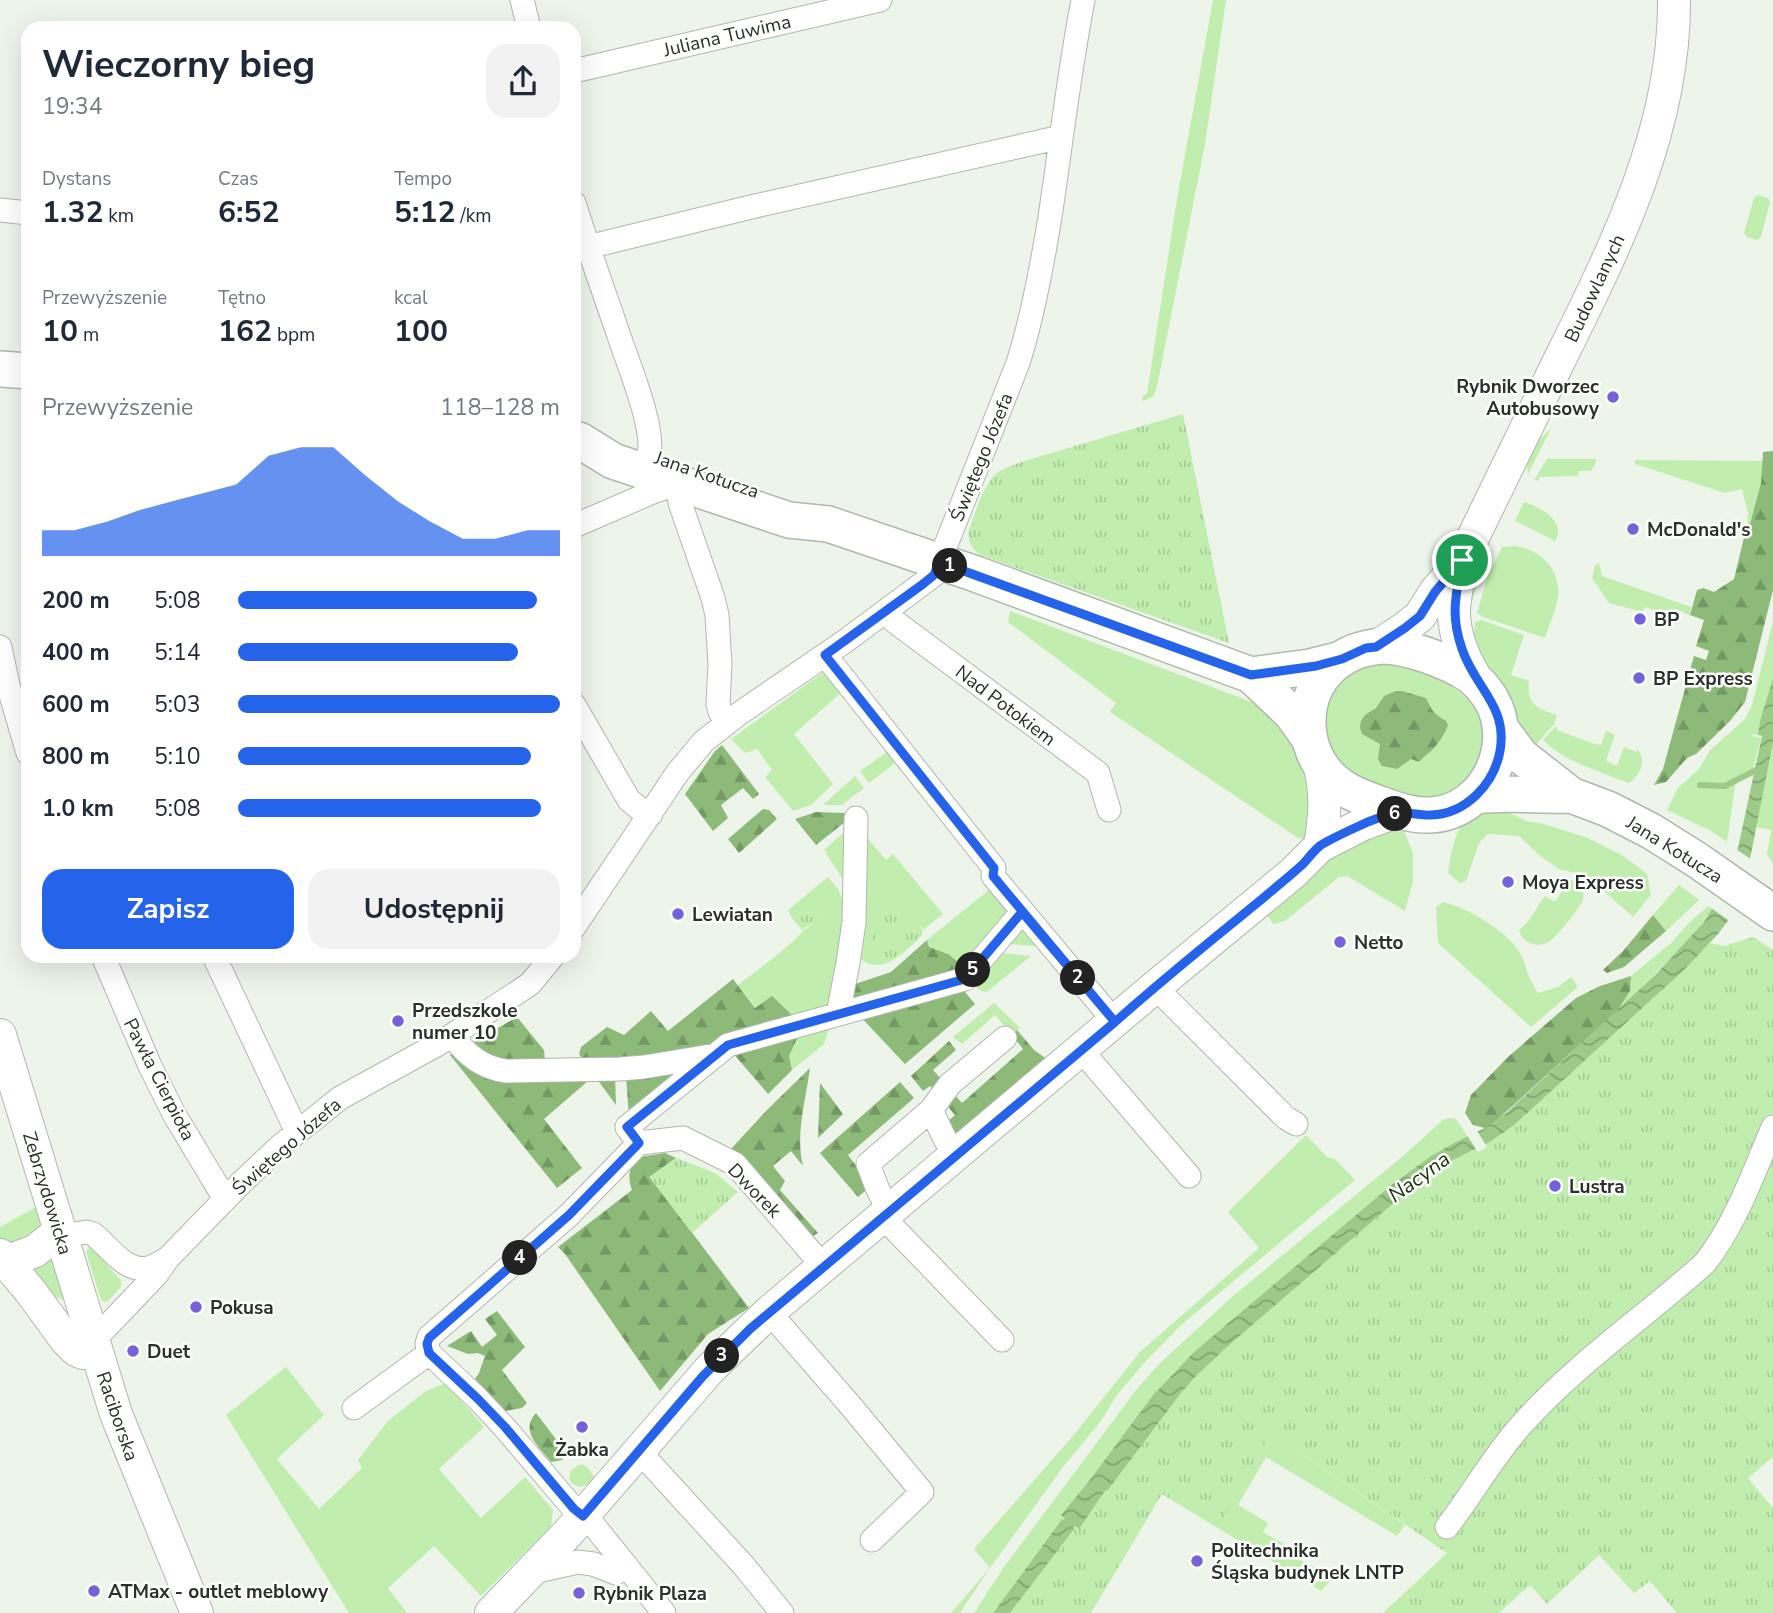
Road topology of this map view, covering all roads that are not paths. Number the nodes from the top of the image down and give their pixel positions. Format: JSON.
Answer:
{"nodes":[{"id":1,"x":522,"y":0,"type":"edge"},
{"id":2,"x":880,"y":0,"type":"edge"},
{"id":3,"x":1083,"y":0,"type":"edge"},
{"id":4,"x":1674,"y":0,"type":"edge"},
{"id":5,"x":526,"y":21,"type":"edge"},
{"id":6,"x":581,"y":69,"type":"edge"},
{"id":7,"x":1061,"y":137,"type":"junction"},
{"id":8,"x":0,"y":210,"type":"edge"},
{"id":9,"x":21,"y":213,"type":"edge"},
{"id":10,"x":581,"y":225,"type":"edge"},
{"id":11,"x":588,"y":247,"type":"junction"},
{"id":12,"x":0,"y":369,"type":"edge"},
{"id":13,"x":21,"y":370,"type":"edge"},
{"id":14,"x":581,"y":439,"type":"edge"},
{"id":15,"x":581,"y":441,"type":"edge"},
{"id":16,"x":649,"y":454,"type":"junction"},
{"id":17,"x":680,"y":483,"type":"junction"},
{"id":18,"x":581,"y":523,"type":"edge"},
{"id":19,"x":828,"y":524,"type":"junction"},
{"id":20,"x":1462,"y":560,"type":"junction"},
{"id":21,"x":939,"y":562,"type":"junction"},
{"id":22,"x":886,"y":611,"type":"junction"},
{"id":23,"x":1376,"y":647,"type":"junction"},
{"id":24,"x":0,"y":648,"type":"edge"},
{"id":25,"x":825,"y":655,"type":"junction"},
{"id":26,"x":1342,"y":659,"type":"junction"},
{"id":27,"x":1251,"y":675,"type":"junction"},
{"id":28,"x":1481,"y":686,"type":"junction"},
{"id":29,"x":581,"y":717,"type":"edge"},
{"id":30,"x":727,"y":723,"type":"junction"},
{"id":31,"x":21,"y":728,"type":"edge"},
{"id":32,"x":1501,"y":729,"type":"junction"},
{"id":33,"x":1314,"y":750,"type":"junction"},
{"id":34,"x":1571,"y":795,"type":"junction"},
{"id":35,"x":1476,"y":796,"type":"junction"},
{"id":36,"x":1109,"y":810,"type":"dead end"},
{"id":37,"x":1403,"y":812,"type":"junction"},
{"id":38,"x":651,"y":814,"type":"junction"},
{"id":39,"x":856,"y":818,"type":"dead end"},
{"id":40,"x":1320,"y":846,"type":"junction"},
{"id":41,"x":1770,"y":911,"type":"edge"},
{"id":42,"x":1022,"y":912,"type":"junction"},
{"id":43,"x":581,"y":917,"type":"edge"},
{"id":44,"x":106,"y":963,"type":"edge"},
{"id":45,"x":218,"y":963,"type":"edge"},
{"id":46,"x":547,"y":963,"type":"edge"},
{"id":47,"x":1155,"y":986,"type":"junction"},
{"id":48,"x":838,"y":1014,"type":"junction"},
{"id":49,"x":1115,"y":1022,"type":"junction"},
{"id":50,"x":0,"y":1035,"type":"edge"},
{"id":51,"x":452,"y":1035,"type":"junction"},
{"id":52,"x":1004,"y":1038,"type":"dead end"},
{"id":53,"x":1081,"y":1050,"type":"junction"},
{"id":54,"x":716,"y":1055,"type":"junction"},
{"id":55,"x":931,"y":1110,"type":"junction"},
{"id":56,"x":1296,"y":1124,"type":"dead end"},
{"id":57,"x":1773,"y":1127,"type":"edge"},
{"id":58,"x":297,"y":1132,"type":"junction"},
{"id":59,"x":639,"y":1143,"type":"junction"},
{"id":60,"x":958,"y":1154,"type":"junction"},
{"id":61,"x":1189,"y":1176,"type":"dead end"},
{"id":62,"x":225,"y":1199,"type":"junction"},
{"id":63,"x":886,"y":1214,"type":"junction"},
{"id":64,"x":60,"y":1234,"type":"junction"},
{"id":65,"x":168,"y":1258,"type":"junction"},
{"id":66,"x":3,"y":1259,"type":"edge"},
{"id":67,"x":823,"y":1266,"type":"junction"},
{"id":68,"x":769,"y":1312,"type":"junction"},
{"id":69,"x":1002,"y":1340,"type":"dead end"},
{"id":70,"x":94,"y":1345,"type":"junction"},
{"id":71,"x":429,"y":1353,"type":"junction"},
{"id":72,"x":354,"y":1408,"type":"dead end"},
{"id":73,"x":638,"y":1450,"type":"junction"},
{"id":74,"x":583,"y":1516,"type":"junction"},
{"id":75,"x":1447,"y":1527,"type":"dead end"},
{"id":76,"x":872,"y":1540,"type":"dead end"},
{"id":77,"x":621,"y":1569,"type":"junction"},
{"id":78,"x":533,"y":1572,"type":"junction"},
{"id":79,"x":197,"y":1613,"type":"edge"},
{"id":80,"x":491,"y":1613,"type":"edge"},
{"id":81,"x":664,"y":1613,"type":"edge"},
{"id":82,"x":782,"y":1613,"type":"edge"}],
"edges":[{"from":1,"to":5,"type":"street"},
{"from":2,"to":6,"type":"street","name":"Juliana Tuwima"},
{"from":3,"to":7,"type":"street","name":"Świętego Józefa"},
{"from":4,"to":20,"type":"street","name":"Budowlanych"},
{"from":7,"to":11,"type":"street"},
{"from":7,"to":21,"type":"street","name":"Świętego Józefa"},
{"from":8,"to":9,"type":"street"},
{"from":10,"to":11,"type":"street"},
{"from":11,"to":16,"type":"street"},
{"from":12,"to":13,"type":"main road"},
{"from":14,"to":16,"type":"main road","name":"Jana Kotucza"},
{"from":15,"to":17,"type":"main road","name":"Jana Kotucza"},
{"from":16,"to":19,"type":"main road","name":"Jana Kotucza"},
{"from":17,"to":18,"type":"street"},
{"from":17,"to":19,"type":"main road","name":"Jana Kotucza"},
{"from":17,"to":30,"type":"street"},
{"from":19,"to":21,"type":"main road","name":"Jana Kotucza"},
{"from":20,"to":23,"type":"street","name":"Budowlanych"},
{"from":20,"to":28,"type":"street","name":"Budowlanych"},
{"from":21,"to":22,"type":"street","name":"Świętego Józefa"},
{"from":21,"to":27,"type":"main road","name":"Jana Kotucza"},
{"from":22,"to":25,"type":"street","name":"Świętego Józefa"},
{"from":22,"to":36,"type":"street","name":"Nad Potokiem"},
{"from":23,"to":26,"type":"main road"},
{"from":23,"to":28,"type":"main road"},
{"from":24,"to":31,"type":"street"},
{"from":25,"to":30,"type":"street","name":"Świętego Józefa"},
{"from":25,"to":42,"type":"street"},
{"from":26,"to":27,"type":"main road","name":"Jana Kotucza"},
{"from":26,"to":33,"type":"main road"},
{"from":27,"to":33,"type":"main road","name":"Jana Kotucza"},
{"from":28,"to":32,"type":"main road"},
{"from":29,"to":38,"type":"street"},
{"from":30,"to":38,"type":"street","name":"Świętego Józefa"},
{"from":32,"to":34,"type":"main road","name":"Jana Kotucza"},
{"from":32,"to":35,"type":"main road"},
{"from":33,"to":37,"type":"main road"},
{"from":33,"to":40,"type":"street"},
{"from":34,"to":35,"type":"main road","name":"Jana Kotucza"},
{"from":34,"to":41,"type":"main road","name":"Jana Kotucza"},
{"from":35,"to":37,"type":"main road"},
{"from":37,"to":40,"type":"street"},
{"from":38,"to":43,"type":"street","name":"Świętego Józefa"},
{"from":39,"to":48,"type":"street"},
{"from":40,"to":47,"type":"street"},
{"from":42,"to":48,"type":"street"},
{"from":42,"to":49,"type":"street"},
{"from":44,"to":62,"type":"street","name":"Pawła Cierpioła"},
{"from":45,"to":58,"type":"street"},
{"from":46,"to":51,"type":"street","name":"Świętego Józefa"},
{"from":47,"to":49,"type":"street"},
{"from":47,"to":56,"type":"street"},
{"from":48,"to":54,"type":"street"},
{"from":49,"to":53,"type":"street"},
{"from":50,"to":64,"type":"street","name":"Zebrzydowicka"},
{"from":51,"to":54,"type":"street"},
{"from":51,"to":58,"type":"street","name":"Świętego Józefa"},
{"from":52,"to":55,"type":"street"},
{"from":53,"to":60,"type":"street"},
{"from":53,"to":61,"type":"street"},
{"from":54,"to":59,"type":"street"},
{"from":55,"to":60,"type":"street"},
{"from":55,"to":63,"type":"street"},
{"from":57,"to":75,"type":"street"},
{"from":58,"to":62,"type":"street","name":"Świętego Józefa"},
{"from":59,"to":67,"type":"street","name":"Dworek"},
{"from":59,"to":71,"type":"street"},
{"from":60,"to":63,"type":"street"},
{"from":62,"to":65,"type":"street","name":"Świętego Józefa"},
{"from":63,"to":67,"type":"street"},
{"from":63,"to":69,"type":"street"},
{"from":64,"to":65,"type":"street","name":"Świętego Józefa"},
{"from":64,"to":66,"type":"street"},
{"from":64,"to":70,"type":"street","name":"Zebrzydowicka"},
{"from":65,"to":70,"type":"street","name":"Świętego Józefa"},
{"from":66,"to":70,"type":"street","name":"Raciborska"},
{"from":67,"to":68,"type":"street"},
{"from":68,"to":73,"type":"street"},
{"from":68,"to":76,"type":"street"},
{"from":70,"to":79,"type":"street","name":"Raciborska"},
{"from":71,"to":72,"type":"street"},
{"from":71,"to":74,"type":"street"},
{"from":73,"to":74,"type":"street"},
{"from":73,"to":82,"type":"street"},
{"from":74,"to":77,"type":"street"},
{"from":74,"to":78,"type":"street"},
{"from":77,"to":78,"type":"street"},
{"from":77,"to":81,"type":"street"},
{"from":78,"to":80,"type":"street"}]}
